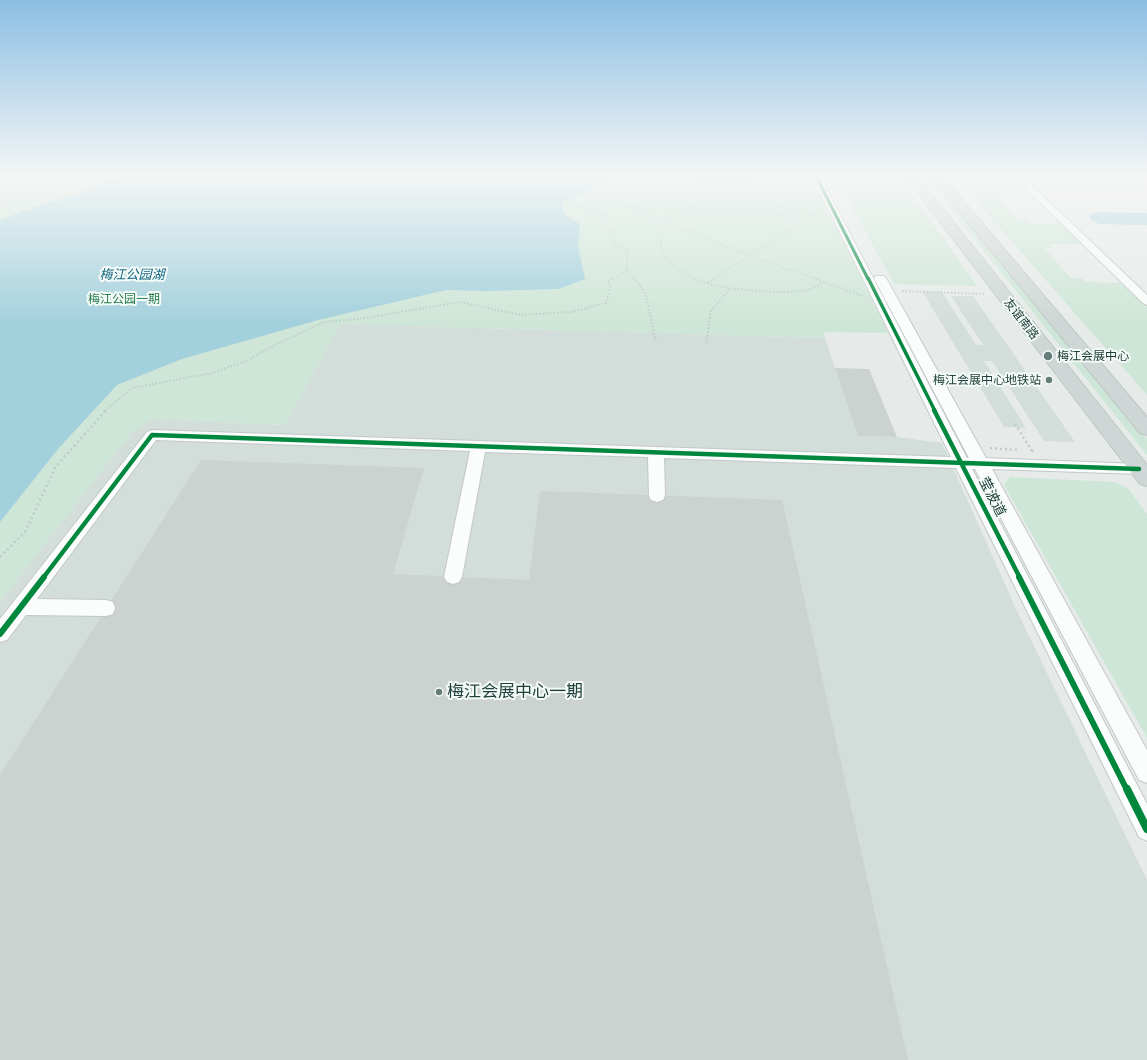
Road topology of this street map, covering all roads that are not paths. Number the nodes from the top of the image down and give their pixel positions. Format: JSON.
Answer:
{"nodes":[{"id":1,"x":841,"y":225,"type":"edge"},
{"id":2,"x":849,"y":225,"type":"edge"},
{"id":3,"x":949,"y":225,"type":"edge"},
{"id":4,"x":977,"y":225,"type":"edge"},
{"id":5,"x":1068,"y":225,"type":"edge"},
{"id":6,"x":1076,"y":225,"type":"edge"},
{"id":7,"x":1147,"y":292,"type":"edge"},
{"id":8,"x":884,"y":297,"type":"junction"},
{"id":9,"x":1147,"y":301,"type":"edge"},
{"id":10,"x":1147,"y":429,"type":"edge"},
{"id":11,"x":479,"y":446,"type":"junction"},
{"id":12,"x":656,"y":452,"type":"junction"},
{"id":13,"x":961,"y":463,"type":"junction"},
{"id":14,"x":980,"y":463,"type":"junction"},
{"id":15,"x":1143,"y":474,"type":"edge"},
{"id":16,"x":657,"y":496,"type":"dead end"},
{"id":17,"x":453,"y":577,"type":"dead end"},
{"id":18,"x":21,"y":607,"type":"junction"},
{"id":19,"x":106,"y":608,"type":"dead end"},
{"id":20,"x":0,"y":634,"type":"edge"},
{"id":21,"x":1147,"y":772,"type":"edge"},
{"id":22,"x":1147,"y":830,"type":"edge"}],
"edges":[{"from":1,"to":8,"type":"street","name":"莹波道"},
{"from":2,"to":8,"type":"street","name":"莹波道"},
{"from":3,"to":15,"type":"main road","name":"友谊南路"},
{"from":4,"to":10,"type":"main road","name":"友谊南路"},
{"from":5,"to":9,"type":"street"},
{"from":6,"to":7,"type":"street"},
{"from":8,"to":13,"type":"street","name":"莹波道"},
{"from":8,"to":14,"type":"street","name":"莹波道"},
{"from":11,"to":12,"type":"street"},
{"from":11,"to":17,"type":"street"},
{"from":11,"to":18,"type":"street"},
{"from":12,"to":13,"type":"street"},
{"from":12,"to":16,"type":"street"},
{"from":13,"to":14,"type":"street"},
{"from":13,"to":22,"type":"street","name":"莹波道"},
{"from":14,"to":15,"type":"street"},
{"from":14,"to":21,"type":"street","name":"莹波道"},
{"from":18,"to":19,"type":"street"},
{"from":18,"to":20,"type":"street"}]}
